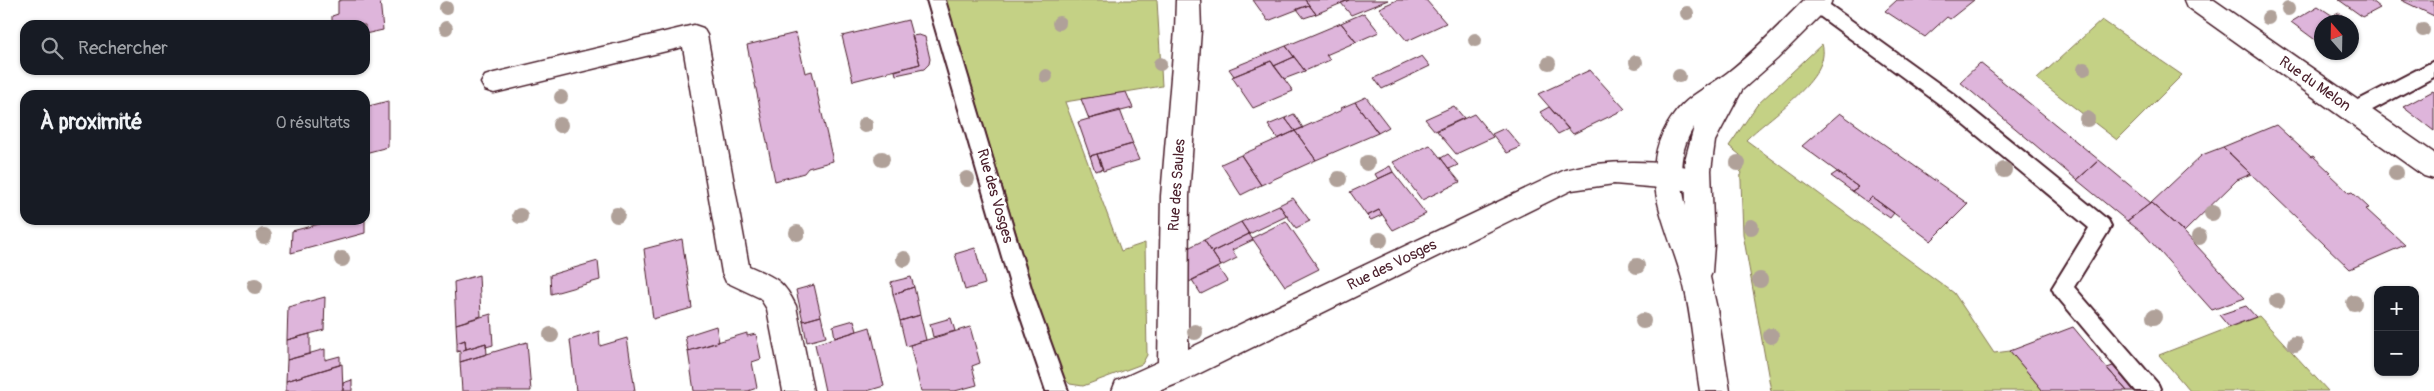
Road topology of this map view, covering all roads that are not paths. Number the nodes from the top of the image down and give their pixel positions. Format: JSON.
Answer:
{"nodes":[{"id":1,"x":936,"y":0,"type":"edge"},
{"id":2,"x":1188,"y":0,"type":"edge"},
{"id":3,"x":2196,"y":0,"type":"edge"},
{"id":4,"x":1818,"y":2,"type":"edge"},
{"id":5,"x":2434,"y":68,"type":"edge"},
{"id":6,"x":1735,"y":80,"type":"junction"},
{"id":7,"x":494,"y":83,"type":"dead end"},
{"id":8,"x":2354,"y":111,"type":"junction"},
{"id":9,"x":2434,"y":168,"type":"edge"},
{"id":10,"x":1666,"y":177,"type":"junction"},
{"id":11,"x":1696,"y":180,"type":"junction"},
{"id":12,"x":1697,"y":283,"type":"junction"},
{"id":13,"x":1173,"y":371,"type":"junction"},
{"id":14,"x":798,"y":391,"type":"edge"},
{"id":15,"x":1057,"y":391,"type":"edge"},
{"id":16,"x":1127,"y":391,"type":"edge"},
{"id":17,"x":1715,"y":391,"type":"edge"},
{"id":18,"x":2150,"y":391,"type":"edge"}],
"edges":[{"from":1,"to":15,"type":"lane","name":"Rue des Vosges"},
{"from":2,"to":13,"type":"street","name":"Rue des Saules"},
{"from":3,"to":8,"type":"street","name":"Rue du Melon"},
{"from":4,"to":6,"type":"street"},
{"from":4,"to":18,"type":"lane"},
{"from":5,"to":8,"type":"lane"},
{"from":6,"to":10,"type":"street"},
{"from":6,"to":11,"type":"street"},
{"from":7,"to":14,"type":"street"},
{"from":8,"to":9,"type":"street","name":"Rue du Melon"},
{"from":10,"to":11,"type":"street","name":"Rue des Vosges"},
{"from":10,"to":12,"type":"street"},
{"from":10,"to":13,"type":"street","name":"Rue des Vosges"},
{"from":11,"to":12,"type":"street"},
{"from":12,"to":17,"type":"street"},
{"from":13,"to":16,"type":"street","name":"Rue des Vosges"}]}
